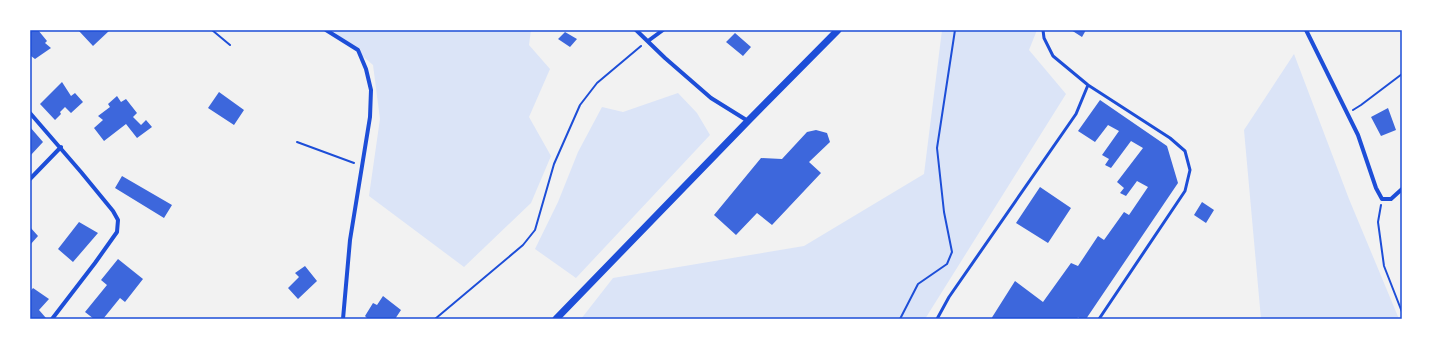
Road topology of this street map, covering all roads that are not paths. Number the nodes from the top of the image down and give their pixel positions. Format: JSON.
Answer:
{"nodes":[{"id":1,"x":326,"y":30,"type":"edge"},
{"id":2,"x":636,"y":30,"type":"edge"},
{"id":3,"x":663,"y":30,"type":"edge"},
{"id":4,"x":838,"y":30,"type":"edge"},
{"id":5,"x":1043,"y":30,"type":"edge"},
{"id":6,"x":1306,"y":30,"type":"edge"},
{"id":7,"x":648,"y":41,"type":"junction"},
{"id":8,"x":1088,"y":85,"type":"junction"},
{"id":9,"x":30,"y":113,"type":"edge"},
{"id":10,"x":748,"y":121,"type":"junction"},
{"id":11,"x":61,"y":147,"type":"junction"},
{"id":12,"x":30,"y":179,"type":"edge"},
{"id":13,"x":1402,"y":189,"type":"edge"},
{"id":14,"x":52,"y":319,"type":"edge"},
{"id":15,"x":343,"y":319,"type":"edge"},
{"id":16,"x":556,"y":319,"type":"edge"},
{"id":17,"x":937,"y":319,"type":"edge"},
{"id":18,"x":1099,"y":319,"type":"edge"}],
"edges":[{"from":1,"to":15,"type":"street"},
{"from":2,"to":7,"type":"street"},
{"from":3,"to":7,"type":"street"},
{"from":4,"to":10,"type":"street"},
{"from":5,"to":8,"type":"lane"},
{"from":6,"to":13,"type":"street"},
{"from":7,"to":10,"type":"street"},
{"from":8,"to":17,"type":"lane"},
{"from":8,"to":18,"type":"lane"},
{"from":9,"to":11,"type":"street"},
{"from":10,"to":16,"type":"street"},
{"from":11,"to":12,"type":"street"},
{"from":11,"to":14,"type":"street"}]}
